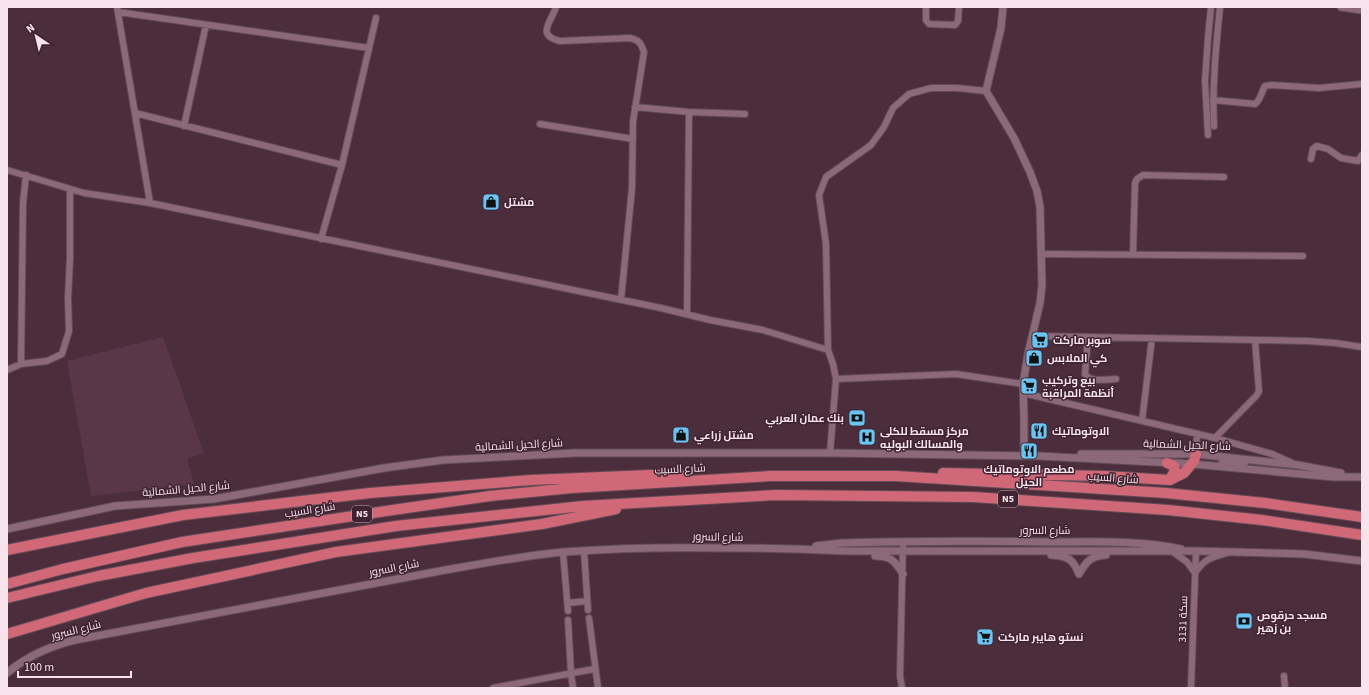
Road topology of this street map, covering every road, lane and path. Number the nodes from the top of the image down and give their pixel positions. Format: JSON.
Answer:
{"nodes":[{"id":1,"x":556,"y":7,"type":"edge"},
{"id":2,"x":926,"y":7,"type":"edge"},
{"id":3,"x":959,"y":7,"type":"edge"},
{"id":4,"x":1003,"y":7,"type":"edge"},
{"id":5,"x":1211,"y":7,"type":"edge"},
{"id":6,"x":1220,"y":7,"type":"edge"},
{"id":7,"x":1340,"y":7,"type":"edge"},
{"id":8,"x":117,"y":9,"type":"edge"},
{"id":9,"x":1362,"y":10,"type":"edge"},
{"id":10,"x":376,"y":18,"type":"dead end"},
{"id":11,"x":206,"y":24,"type":"junction"},
{"id":12,"x":369,"y":48,"type":"junction"},
{"id":13,"x":1362,"y":84,"type":"edge"},
{"id":14,"x":986,"y":91,"type":"junction"},
{"id":15,"x":1213,"y":100,"type":"junction"},
{"id":16,"x":635,"y":106,"type":"junction"},
{"id":17,"x":689,"y":112,"type":"junction"},
{"id":18,"x":135,"y":113,"type":"junction"},
{"id":19,"x":745,"y":114,"type":"dead end"},
{"id":20,"x":540,"y":124,"type":"dead end"},
{"id":21,"x":184,"y":126,"type":"junction"},
{"id":22,"x":1214,"y":126,"type":"dead end"},
{"id":23,"x":1208,"y":135,"type":"dead end"},
{"id":24,"x":632,"y":139,"type":"junction"},
{"id":25,"x":1362,"y":155,"type":"edge"},
{"id":26,"x":1311,"y":160,"type":"dead end"},
{"id":27,"x":342,"y":165,"type":"junction"},
{"id":28,"x":7,"y":170,"type":"edge"},
{"id":29,"x":26,"y":175,"type":"junction"},
{"id":30,"x":1224,"y":177,"type":"dead end"},
{"id":31,"x":70,"y":189,"type":"junction"},
{"id":32,"x":150,"y":203,"type":"junction"},
{"id":33,"x":321,"y":239,"type":"junction"},
{"id":34,"x":1041,"y":254,"type":"junction"},
{"id":35,"x":1132,"y":254,"type":"junction"},
{"id":36,"x":1302,"y":256,"type":"dead end"},
{"id":37,"x":621,"y":300,"type":"junction"},
{"id":38,"x":687,"y":314,"type":"junction"},
{"id":39,"x":1032,"y":336,"type":"junction"},
{"id":40,"x":1088,"y":337,"type":"junction"},
{"id":41,"x":1152,"y":338,"type":"junction"},
{"id":42,"x":1255,"y":340,"type":"junction"},
{"id":43,"x":1362,"y":347,"type":"edge"},
{"id":44,"x":828,"y":350,"type":"junction"},
{"id":45,"x":21,"y":364,"type":"junction"},
{"id":46,"x":7,"y":370,"type":"edge"},
{"id":47,"x":836,"y":379,"type":"junction"},
{"id":48,"x":1116,"y":379,"type":"dead end"},
{"id":49,"x":1023,"y":384,"type":"junction"},
{"id":50,"x":1023,"y":394,"type":"junction"},
{"id":51,"x":1142,"y":421,"type":"junction"},
{"id":52,"x":1197,"y":434,"type":"junction"},
{"id":53,"x":1215,"y":438,"type":"junction"},
{"id":54,"x":830,"y":453,"type":"junction"},
{"id":55,"x":1024,"y":456,"type":"junction"},
{"id":56,"x":1039,"y":456,"type":"junction"},
{"id":57,"x":1194,"y":459,"type":"junction"},
{"id":58,"x":1168,"y":463,"type":"junction"},
{"id":59,"x":1298,"y":465,"type":"junction"},
{"id":60,"x":771,"y":476,"type":"junction"},
{"id":61,"x":896,"y":476,"type":"junction"},
{"id":62,"x":1359,"y":477,"type":"edge"},
{"id":63,"x":1170,"y":480,"type":"junction"},
{"id":64,"x":653,"y":502,"type":"junction"},
{"id":65,"x":1362,"y":517,"type":"edge"},
{"id":66,"x":7,"y":529,"type":"edge"},
{"id":67,"x":1362,"y":535,"type":"edge"},
{"id":68,"x":903,"y":542,"type":"junction"},
{"id":69,"x":798,"y":548,"type":"junction"},
{"id":70,"x":7,"y":550,"type":"edge"},
{"id":71,"x":584,"y":551,"type":"junction"},
{"id":72,"x":845,"y":551,"type":"junction"},
{"id":73,"x":903,"y":551,"type":"junction"},
{"id":74,"x":960,"y":551,"type":"junction"},
{"id":75,"x":563,"y":552,"type":"junction"},
{"id":76,"x":1120,"y":552,"type":"junction"},
{"id":77,"x":1173,"y":552,"type":"junction"},
{"id":78,"x":1196,"y":552,"type":"junction"},
{"id":79,"x":1228,"y":552,"type":"junction"},
{"id":80,"x":1362,"y":561,"type":"edge"},
{"id":81,"x":1195,"y":573,"type":"junction"},
{"id":82,"x":903,"y":574,"type":"junction"},
{"id":83,"x":7,"y":584,"type":"edge"},
{"id":84,"x":7,"y":598,"type":"edge"},
{"id":85,"x":587,"y":601,"type":"junction"},
{"id":86,"x":568,"y":603,"type":"junction"},
{"id":87,"x":588,"y":610,"type":"dead end"},
{"id":88,"x":568,"y":611,"type":"dead end"},
{"id":89,"x":588,"y":618,"type":"dead end"},
{"id":90,"x":568,"y":620,"type":"dead end"},
{"id":91,"x":7,"y":634,"type":"edge"},
{"id":92,"x":594,"y":669,"type":"junction"},
{"id":93,"x":7,"y":673,"type":"edge"},
{"id":94,"x":570,"y":673,"type":"junction"},
{"id":95,"x":1284,"y":676,"type":"dead end"},
{"id":96,"x":493,"y":688,"type":"edge"},
{"id":97,"x":573,"y":688,"type":"edge"},
{"id":98,"x":598,"y":688,"type":"edge"},
{"id":99,"x":902,"y":688,"type":"edge"},
{"id":100,"x":1191,"y":688,"type":"edge"},
{"id":101,"x":1285,"y":688,"type":"edge"}],
"edges":[{"from":1,"to":16,"type":"street"},
{"from":2,"to":3,"type":"street"},
{"from":4,"to":14,"type":"street"},
{"from":5,"to":23,"type":"street"},
{"from":6,"to":15,"type":"street"},
{"from":7,"to":9,"type":"street"},
{"from":8,"to":11,"type":"street"},
{"from":8,"to":18,"type":"street"},
{"from":10,"to":12,"type":"street"},
{"from":11,"to":12,"type":"street"},
{"from":11,"to":21,"type":"street"},
{"from":12,"to":27,"type":"street"},
{"from":13,"to":15,"type":"street"},
{"from":14,"to":34,"type":"street"},
{"from":14,"to":44,"type":"street"},
{"from":15,"to":22,"type":"street"},
{"from":16,"to":17,"type":"street"},
{"from":16,"to":24,"type":"street"},
{"from":17,"to":19,"type":"street"},
{"from":17,"to":38,"type":"street"},
{"from":18,"to":21,"type":"street"},
{"from":18,"to":32,"type":"street"},
{"from":20,"to":24,"type":"street"},
{"from":21,"to":27,"type":"street"},
{"from":24,"to":37,"type":"street"},
{"from":25,"to":26,"type":"street"},
{"from":27,"to":33,"type":"street"},
{"from":28,"to":29,"type":"street"},
{"from":29,"to":31,"type":"street"},
{"from":29,"to":45,"type":"street"},
{"from":30,"to":35,"type":"street"},
{"from":31,"to":32,"type":"street"},
{"from":31,"to":45,"type":"street"},
{"from":32,"to":33,"type":"street"},
{"from":33,"to":37,"type":"street"},
{"from":34,"to":35,"type":"street"},
{"from":34,"to":39,"type":"street"},
{"from":35,"to":36,"type":"street"},
{"from":37,"to":38,"type":"street"},
{"from":38,"to":44,"type":"street"},
{"from":39,"to":40,"type":"street"},
{"from":39,"to":49,"type":"street"},
{"from":40,"to":41,"type":"street"},
{"from":40,"to":48,"type":"street"},
{"from":41,"to":42,"type":"street"},
{"from":41,"to":51,"type":"street"},
{"from":42,"to":43,"type":"street"},
{"from":42,"to":53,"type":"street"},
{"from":44,"to":47,"type":"street"},
{"from":45,"to":46,"type":"street"},
{"from":47,"to":49,"type":"street"},
{"from":47,"to":54,"type":"street"},
{"from":49,"to":50,"type":"street"},
{"from":50,"to":51,"type":"street"},
{"from":50,"to":55,"type":"street"},
{"from":51,"to":52,"type":"street"},
{"from":52,"to":53,"type":"street"},
{"from":52,"to":57,"type":"street"},
{"from":53,"to":59,"type":"street"},
{"from":54,"to":55,"type":"street","name":"شارع الحيل الشمالية"},
{"from":54,"to":66,"type":"street","name":"شارع الحيل الشمالية"},
{"from":55,"to":56,"type":"street","name":"شارع الحيل الشمالية"},
{"from":56,"to":57,"type":"street","name":"شارع الحيل الشمالية"},
{"from":56,"to":58,"type":"street","name":"شارع الحيل الشمالية"},
{"from":57,"to":58,"type":"street","name":"شارع الحيل الشمالية"},
{"from":57,"to":59,"type":"street","name":"شارع الحيل الشمالية"},
{"from":57,"to":62,"type":"street","name":"شارع الحيل الشمالية"},
{"from":57,"to":63,"type":"highway"},
{"from":58,"to":63,"type":"highway"},
{"from":59,"to":62,"type":"street","name":"شارع الحيل الشمالية"},
{"from":60,"to":61,"type":"highway","name":"شارع السيب","number":"N5"},
{"from":60,"to":70,"type":"highway"},
{"from":60,"to":83,"type":"highway","name":"شارع السيب","number":"N5"},
{"from":61,"to":63,"type":"highway"},
{"from":61,"to":65,"type":"highway","name":"شارع السيب","number":"N5"},
{"from":64,"to":67,"type":"highway","number":"N5"},
{"from":64,"to":84,"type":"highway","number":"N5"},
{"from":64,"to":91,"type":"highway"},
{"from":68,"to":69,"type":"street","name":"شارع السرور"},
{"from":68,"to":73,"type":"street"},
{"from":68,"to":78,"type":"street","name":"شارع السرور"},
{"from":69,"to":71,"type":"street","name":"شارع السرور"},
{"from":69,"to":72,"type":"street","name":"شارع السرور"},
{"from":71,"to":75,"type":"street","name":"شارع السرور"},
{"from":71,"to":85,"type":"street"},
{"from":72,"to":73,"type":"street","name":"شارع السرور"},
{"from":72,"to":82,"type":"street"},
{"from":73,"to":74,"type":"street","name":"شارع السرور"},
{"from":73,"to":82,"type":"street"},
{"from":74,"to":76,"type":"street","name":"شارع السرور"},
{"from":74,"to":76,"type":"street"},
{"from":75,"to":86,"type":"street"},
{"from":75,"to":93,"type":"street","name":"شارع السرور"},
{"from":76,"to":77,"type":"street","name":"شارع السرور"},
{"from":77,"to":78,"type":"street","name":"شارع السرور"},
{"from":77,"to":81,"type":"street"},
{"from":78,"to":79,"type":"street","name":"شارع السرور"},
{"from":78,"to":81,"type":"street","name":"سكة 3131"},
{"from":79,"to":80,"type":"street","name":"شارع السرور"},
{"from":79,"to":81,"type":"street"},
{"from":81,"to":100,"type":"street","name":"سكة 3131"},
{"from":82,"to":99,"type":"street"},
{"from":85,"to":86,"type":"street"},
{"from":85,"to":87,"type":"street"},
{"from":86,"to":88,"type":"street"},
{"from":89,"to":92,"type":"street"},
{"from":90,"to":94,"type":"street"},
{"from":92,"to":94,"type":"street"},
{"from":92,"to":98,"type":"street"},
{"from":94,"to":96,"type":"street"},
{"from":94,"to":97,"type":"street"},
{"from":95,"to":101,"type":"street"}]}
